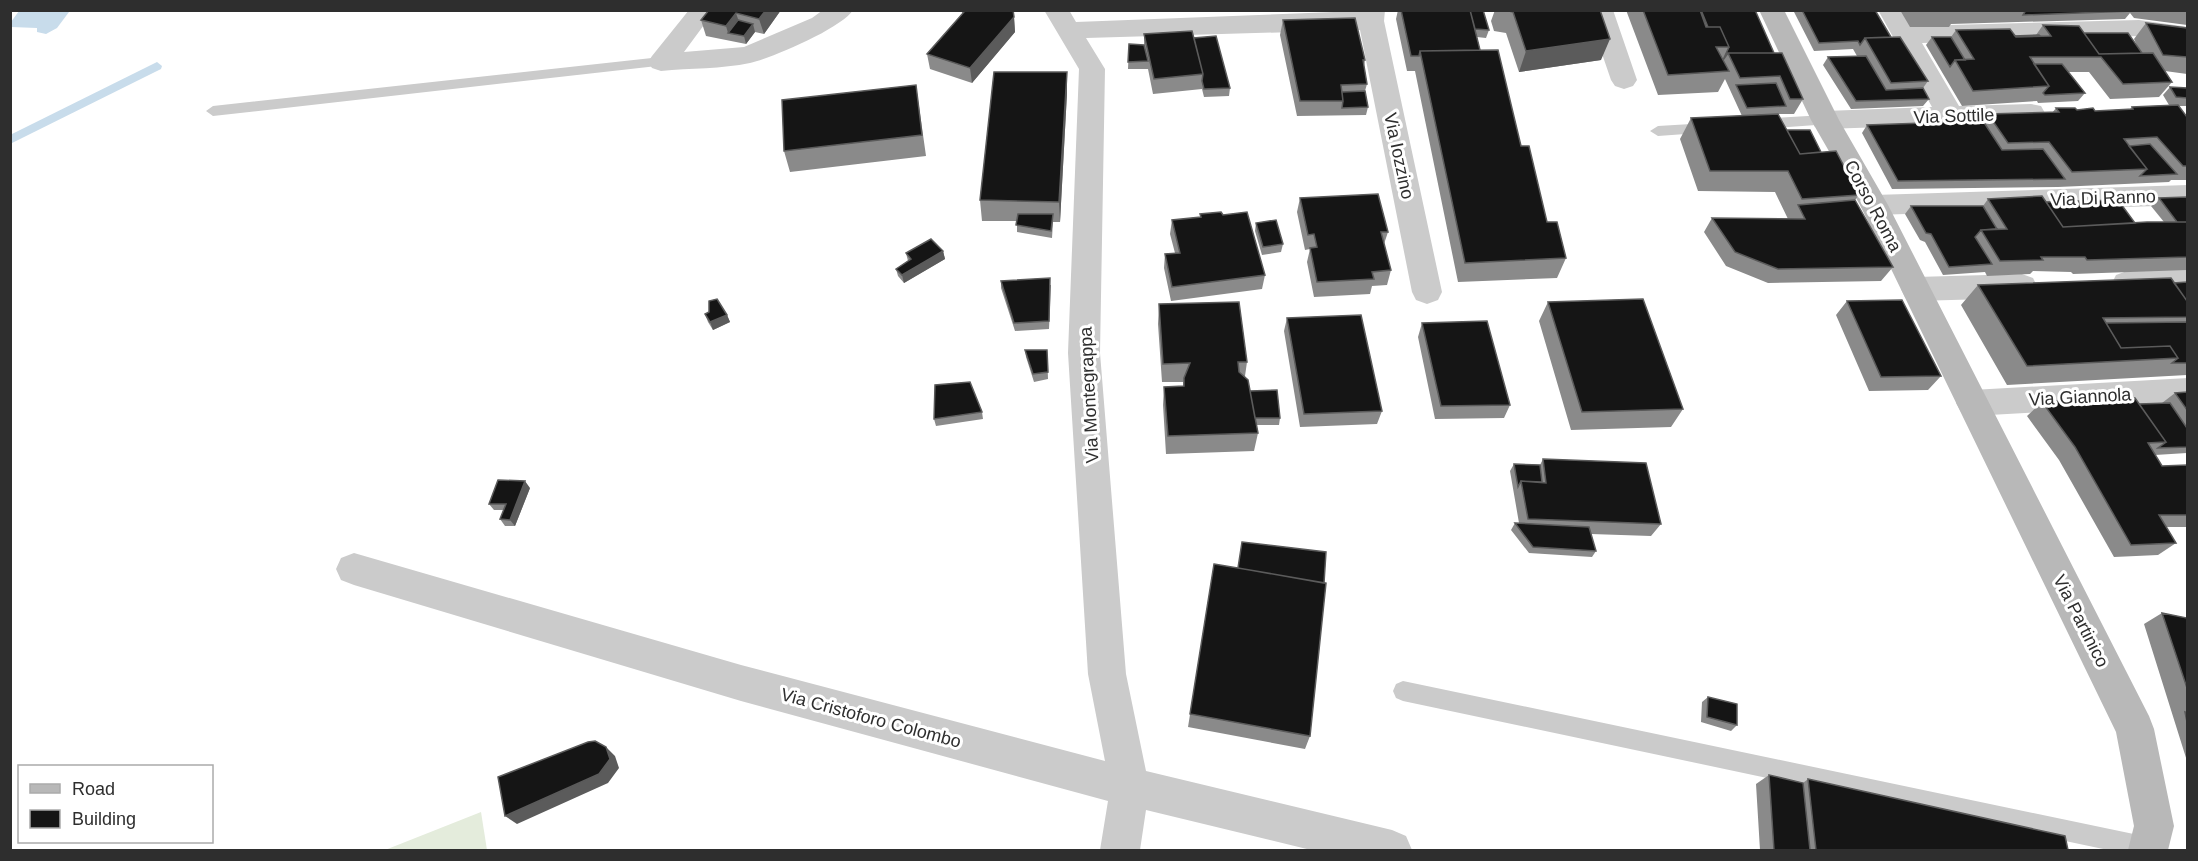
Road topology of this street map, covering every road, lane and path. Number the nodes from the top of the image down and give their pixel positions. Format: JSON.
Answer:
{"nodes":[{"id":1,"x":702,"y":10,"type":"edge"},
{"id":2,"x":841,"y":10,"type":"edge"},
{"id":3,"x":1600,"y":10,"type":"edge"},
{"id":4,"x":1771,"y":10,"type":"edge"},
{"id":5,"x":1890,"y":10,"type":"edge"},
{"id":6,"x":1372,"y":16,"type":"edge"},
{"id":7,"x":1063,"y":20,"type":"edge"},
{"id":8,"x":1904,"y":35,"type":"junction"},
{"id":9,"x":2187,"y":35,"type":"edge"},
{"id":10,"x":661,"y":62,"type":"junction"},
{"id":11,"x":1624,"y":80,"type":"dead end"},
{"id":12,"x":213,"y":111,"type":"dead end"},
{"id":13,"x":2052,"y":113,"type":"edge"},
{"id":14,"x":1951,"y":116,"type":"junction"},
{"id":15,"x":1825,"y":120,"type":"junction"},
{"id":16,"x":1742,"y":125,"type":"edge"},
{"id":17,"x":1718,"y":127,"type":"edge"},
{"id":18,"x":1658,"y":131,"type":"dead end"},
{"id":19,"x":2187,"y":195,"type":"edge"},
{"id":20,"x":1874,"y":205,"type":"junction"},
{"id":21,"x":2187,"y":281,"type":"edge"},
{"id":22,"x":2105,"y":283,"type":"edge"},
{"id":23,"x":2046,"y":285,"type":"edge"},
{"id":24,"x":1916,"y":289,"type":"junction"},
{"id":25,"x":1427,"y":292,"type":"dead end"},
{"id":26,"x":2187,"y":391,"type":"edge"},
{"id":27,"x":1972,"y":403,"type":"junction"},
{"id":28,"x":354,"y":569,"type":"dead end"},
{"id":29,"x":1403,"y":691,"type":"dead end"},
{"id":30,"x":1130,"y":787,"type":"junction"},
{"id":31,"x":2148,"y":849,"type":"edge"},
{"id":32,"x":1120,"y":850,"type":"edge"},
{"id":33,"x":1392,"y":850,"type":"edge"}],
"edges":[{"from":1,"to":10,"type":"street"},
{"from":2,"to":10,"type":"street"},
{"from":3,"to":11,"type":"street"},
{"from":4,"to":15,"type":"street","name":"Corso Roma"},
{"from":5,"to":8,"type":"street"},
{"from":6,"to":7,"type":"street"},
{"from":6,"to":25,"type":"street","name":"Via Iozzino"},
{"from":7,"to":30,"type":"street","name":"Via Montegrappa"},
{"from":8,"to":9,"type":"street"},
{"from":8,"to":14,"type":"street"},
{"from":10,"to":12,"type":"lane"},
{"from":13,"to":14,"type":"street","name":"Via Sottile"},
{"from":14,"to":15,"type":"street","name":"Via Sottile"},
{"from":15,"to":16,"type":"lane"},
{"from":15,"to":20,"type":"street","name":"Corso Roma"},
{"from":17,"to":18,"type":"lane"},
{"from":19,"to":20,"type":"street","name":"Via Di Ranno"},
{"from":20,"to":24,"type":"street","name":"Corso Roma"},
{"from":21,"to":22,"type":"street"},
{"from":23,"to":24,"type":"street"},
{"from":24,"to":27,"type":"street","name":"Corso Roma"},
{"from":26,"to":27,"type":"street","name":"Via Giannola"},
{"from":27,"to":31,"type":"street","name":"Via Partinico"},
{"from":28,"to":30,"type":"street","name":"Via Cristoforo Colombo"},
{"from":29,"to":31,"type":"lane"},
{"from":30,"to":32,"type":"street"},
{"from":30,"to":33,"type":"street","name":"Via Cristoforo Colombo"}]}
